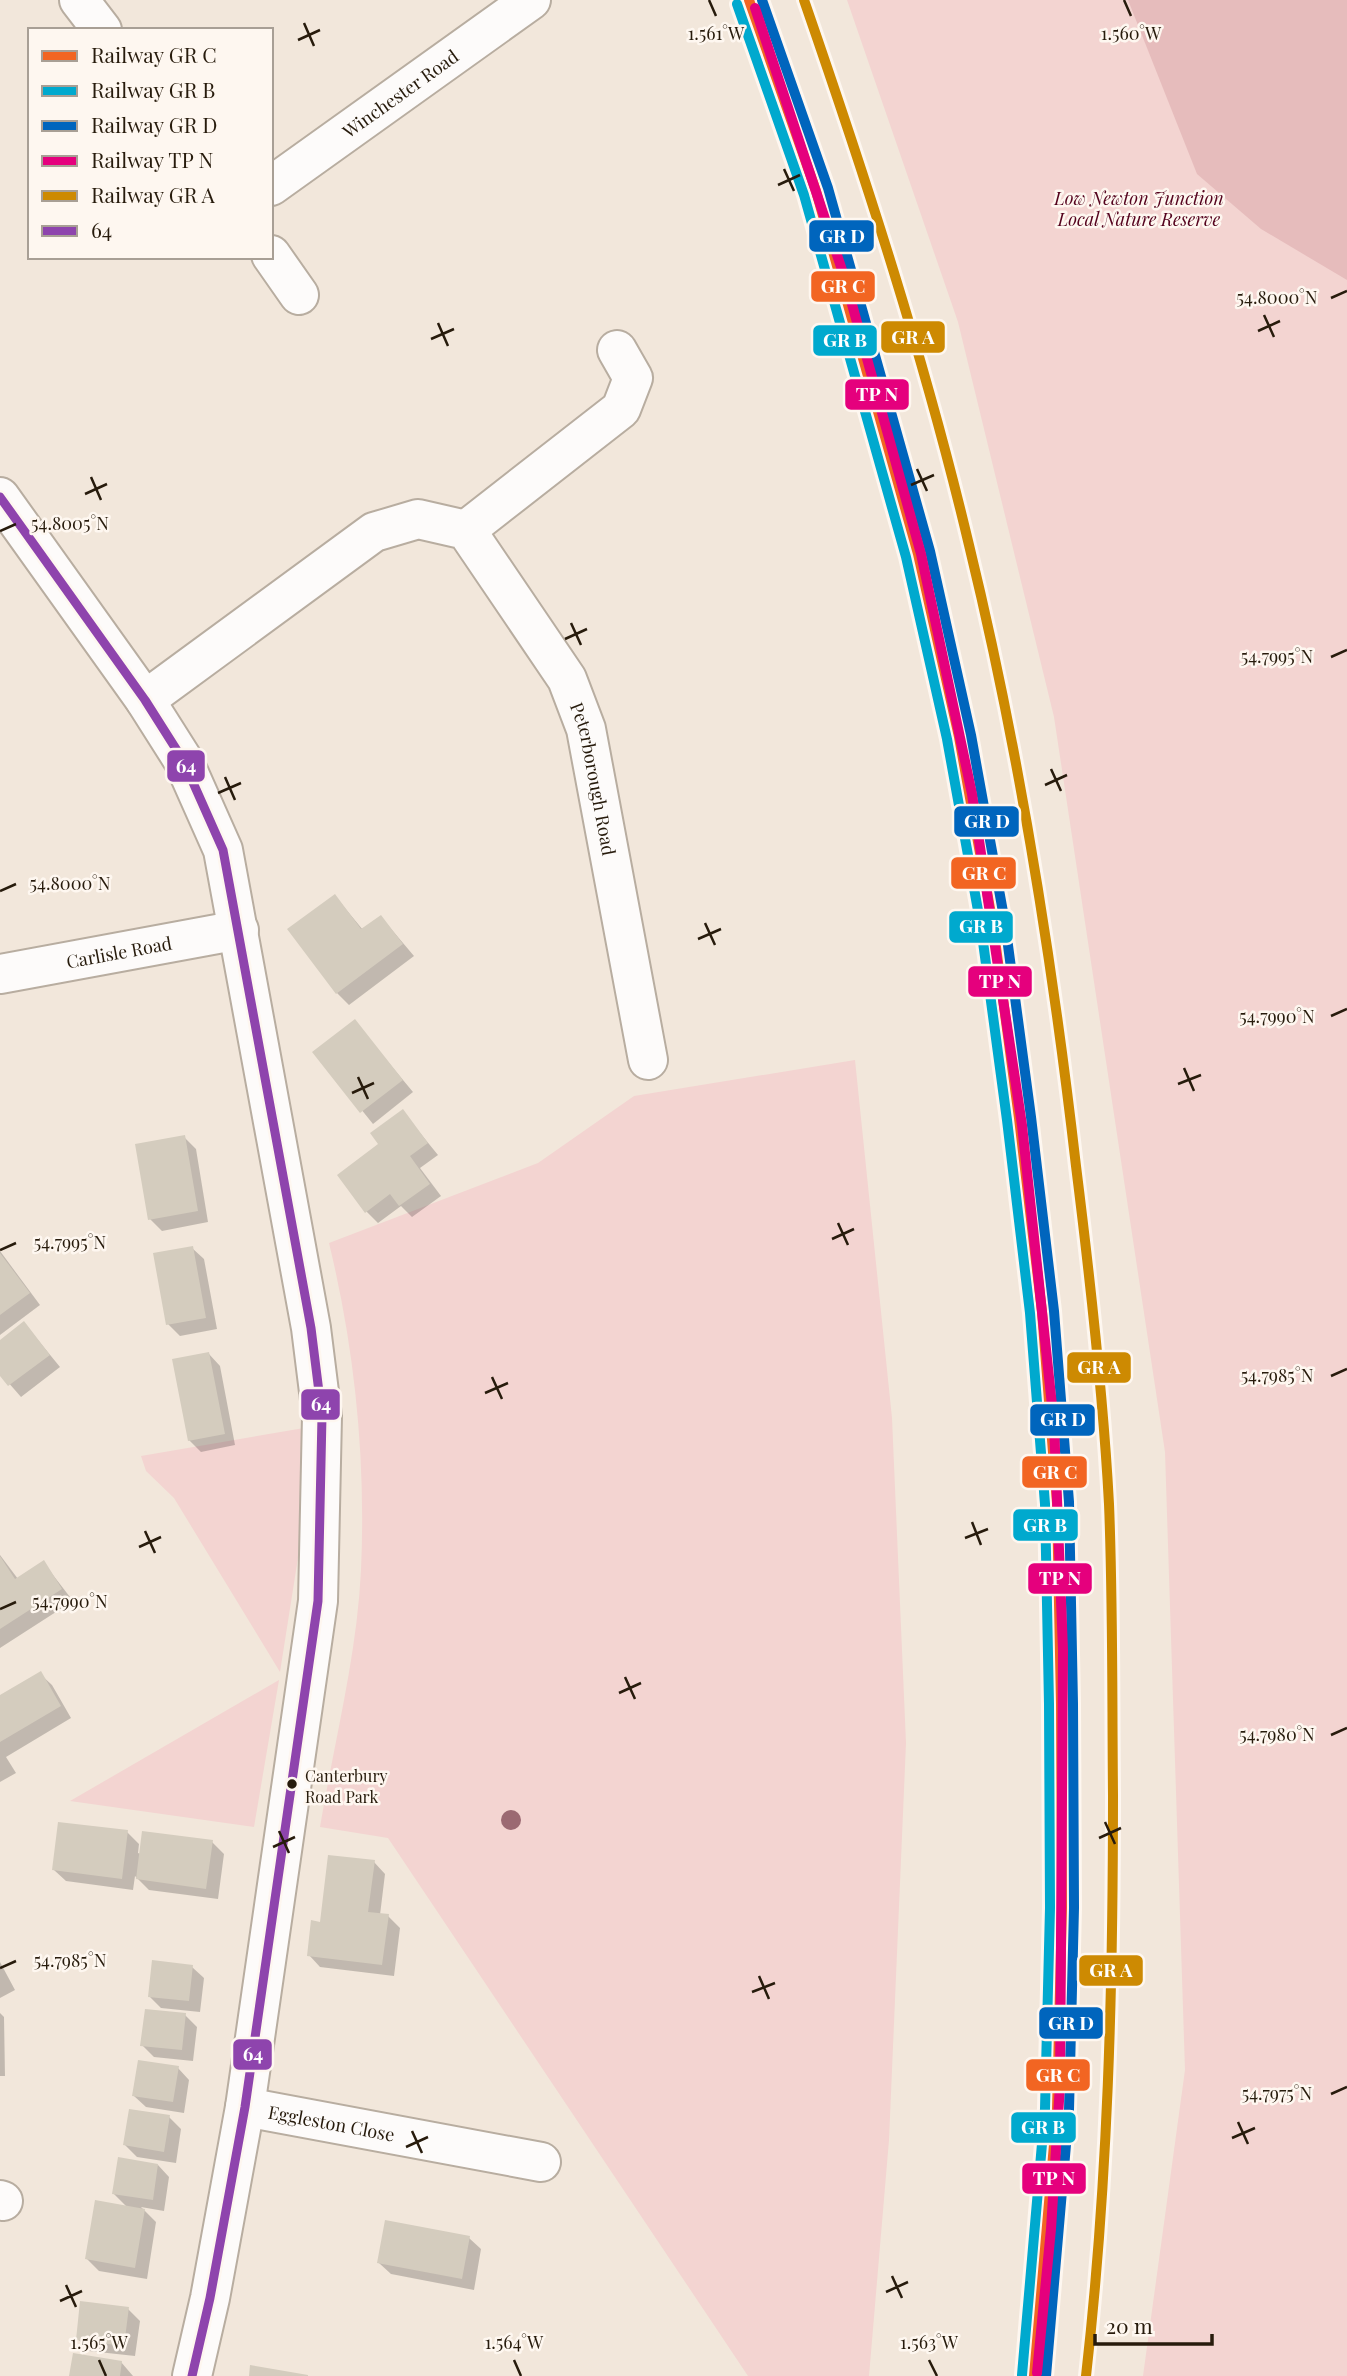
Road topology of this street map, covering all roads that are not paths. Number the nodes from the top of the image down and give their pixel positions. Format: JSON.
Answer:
{"nodes":[{"id":1,"x":79,"y":0,"type":"edge"},
{"id":2,"x":531,"y":0,"type":"edge"},
{"id":3,"x":100,"y":28,"type":"edge"},
{"id":4,"x":273,"y":186,"type":"edge"},
{"id":5,"x":273,"y":258,"type":"edge"},
{"id":6,"x":299,"y":295,"type":"dead end"},
{"id":7,"x":617,"y":350,"type":"dead end"},
{"id":8,"x":0,"y":497,"type":"edge"},
{"id":9,"x":466,"y":530,"type":"junction"},
{"id":10,"x":145,"y":700,"type":"junction"},
{"id":11,"x":239,"y":930,"type":"junction"},
{"id":12,"x":0,"y":974,"type":"edge"},
{"id":13,"x":648,"y":1060,"type":"dead end"},
{"id":14,"x":244,"y":2107,"type":"junction"},
{"id":15,"x":541,"y":2162,"type":"dead end"},
{"id":16,"x":192,"y":2376,"type":"edge"}],
"edges":[{"from":1,"to":3,"type":"street"},
{"from":2,"to":4,"type":"street","name":"Winchester Road"},
{"from":5,"to":6,"type":"street"},
{"from":7,"to":9,"type":"street"},
{"from":8,"to":10,"type":"street"},
{"from":9,"to":10,"type":"street"},
{"from":9,"to":13,"type":"street","name":"Peterborough Road"},
{"from":10,"to":11,"type":"street"},
{"from":11,"to":12,"type":"street","name":"Carlisle Road"},
{"from":11,"to":14,"type":"street"},
{"from":14,"to":15,"type":"street","name":"Eggleston Close"},
{"from":14,"to":16,"type":"street"}]}
